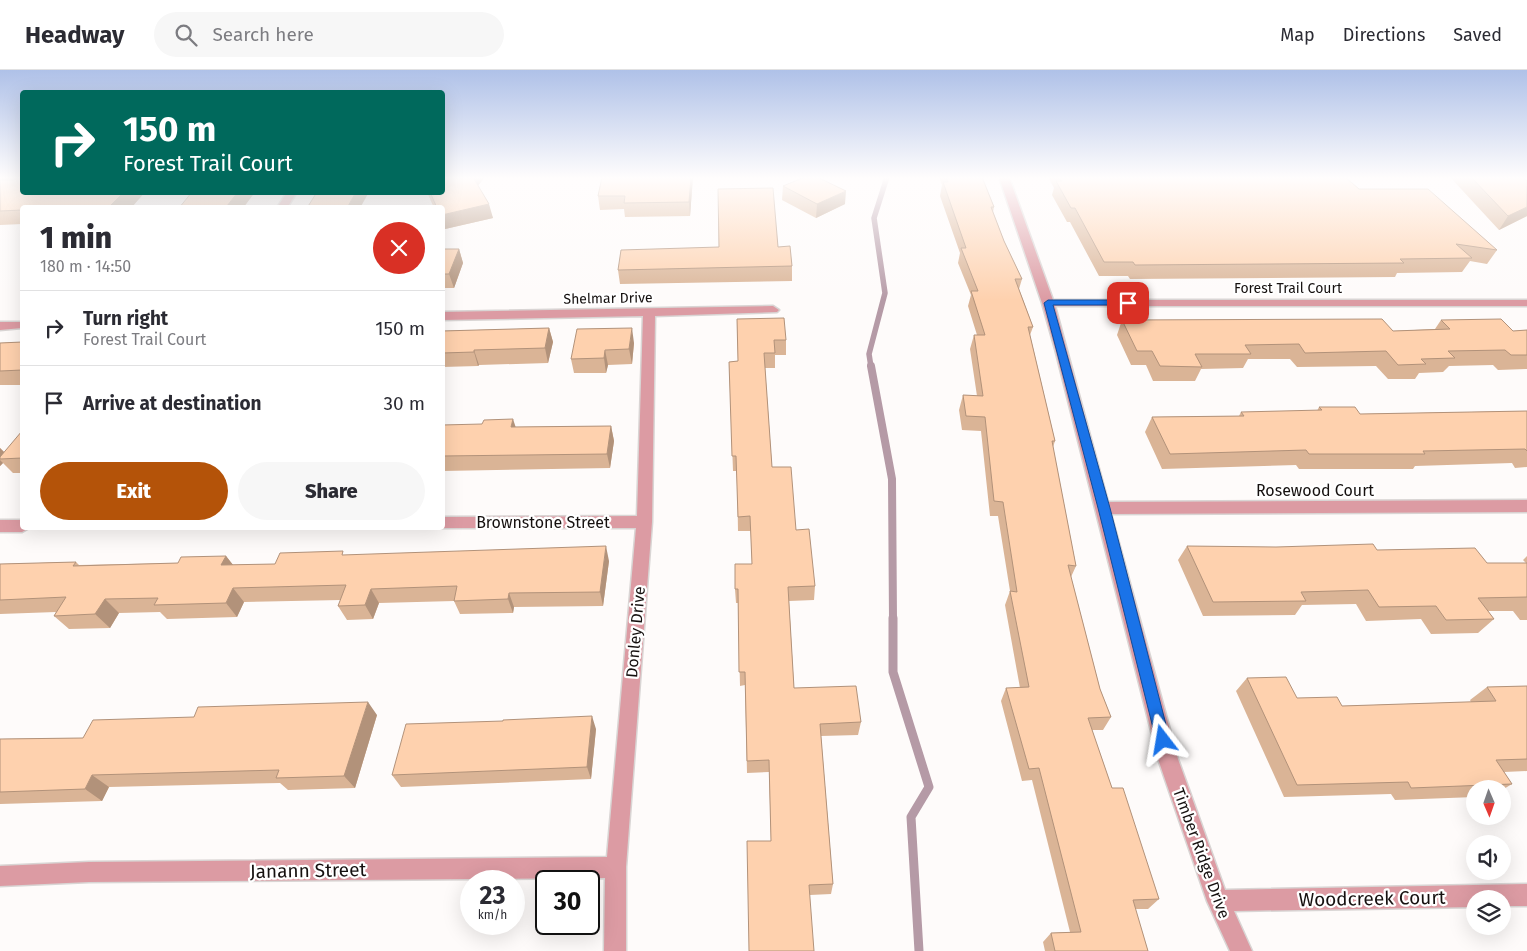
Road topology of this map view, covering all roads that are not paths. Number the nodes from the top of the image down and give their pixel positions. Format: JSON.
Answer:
{"nodes":[{"id":1,"x":1018,"y":218,"type":"edge"},
{"id":2,"x":1048,"y":303,"type":"junction"},
{"id":3,"x":1527,"y":303,"type":"edge"},
{"id":4,"x":773,"y":310,"type":"dead end"},
{"id":5,"x":649,"y":312,"type":"junction"},
{"id":6,"x":445,"y":316,"type":"edge"},
{"id":7,"x":20,"y":325,"type":"edge"},
{"id":8,"x":0,"y":326,"type":"edge"},
{"id":9,"x":1527,"y":506,"type":"edge"},
{"id":10,"x":1104,"y":508,"type":"junction"},
{"id":11,"x":644,"y":522,"type":"junction"},
{"id":12,"x":445,"y":523,"type":"edge"},
{"id":13,"x":0,"y":526,"type":"edge"},
{"id":14,"x":20,"y":526,"type":"edge"},
{"id":15,"x":616,"y":867,"type":"junction"},
{"id":16,"x":0,"y":876,"type":"edge"},
{"id":17,"x":1527,"y":895,"type":"edge"},
{"id":18,"x":1218,"y":901,"type":"junction"},
{"id":19,"x":615,"y":951,"type":"edge"},
{"id":20,"x":1241,"y":951,"type":"edge"}],
"edges":[{"from":1,"to":2,"type":"street","name":"Timber Ridge Drive"},
{"from":2,"to":3,"type":"street","name":"Forest Trail Court"},
{"from":2,"to":10,"type":"street","name":"Timber Ridge Drive"},
{"from":4,"to":5,"type":"street","name":"Shelmar Drive"},
{"from":5,"to":6,"type":"street","name":"Shelmar Drive"},
{"from":5,"to":11,"type":"street","name":"Donley Drive"},
{"from":7,"to":8,"type":"street"},
{"from":9,"to":10,"type":"street","name":"Rosewood Court"},
{"from":10,"to":18,"type":"street","name":"Timber Ridge Drive"},
{"from":11,"to":12,"type":"street","name":"Brownstone Street"},
{"from":11,"to":15,"type":"street","name":"Donley Drive"},
{"from":13,"to":14,"type":"street"},
{"from":15,"to":16,"type":"street","name":"Janann Street"},
{"from":15,"to":19,"type":"street","name":"Donley Drive"},
{"from":17,"to":18,"type":"street","name":"Woodcreek Court"},
{"from":18,"to":20,"type":"street","name":"Timber Ridge Drive"}]}
